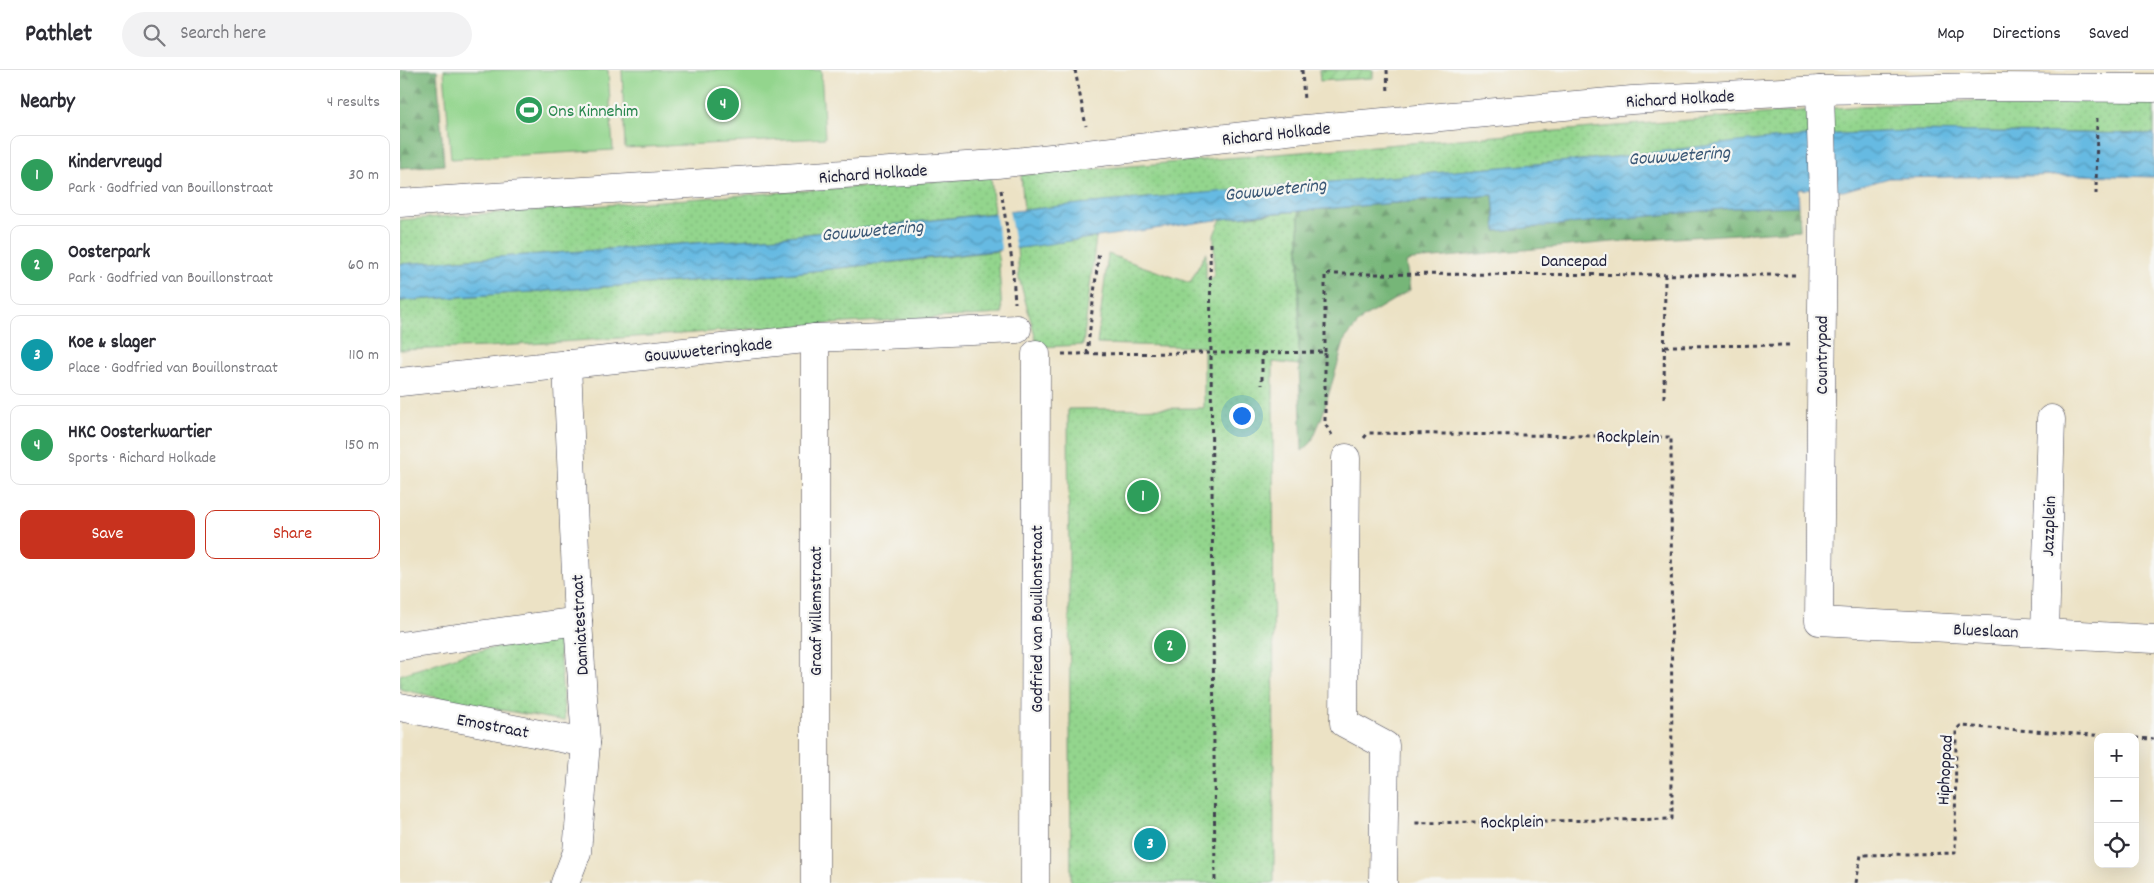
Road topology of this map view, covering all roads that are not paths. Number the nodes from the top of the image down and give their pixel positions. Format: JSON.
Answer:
{"nodes":[{"id":1,"x":1987,"y":79,"type":"edge"},
{"id":2,"x":2154,"y":88,"type":"edge"},
{"id":3,"x":1820,"y":90,"type":"junction"},
{"id":4,"x":400,"y":203,"type":"edge"},
{"id":5,"x":1017,"y":329,"type":"road end"},
{"id":6,"x":815,"y":338,"type":"junction"},
{"id":7,"x":1036,"y":354,"type":"road end"},
{"id":8,"x":567,"y":364,"type":"junction"},
{"id":9,"x":400,"y":382,"type":"edge"},
{"id":10,"x":2051,"y":419,"type":"dead end"},
{"id":11,"x":1346,"y":458,"type":"road end"},
{"id":12,"x":1819,"y":621,"type":"joint"},
{"id":13,"x":578,"y":622,"type":"junction"},
{"id":14,"x":2045,"y":633,"type":"junction"},
{"id":15,"x":2154,"y":639,"type":"edge"},
{"id":16,"x":400,"y":646,"type":"edge"},
{"id":17,"x":400,"y":707,"type":"edge"},
{"id":18,"x":586,"y":743,"type":"junction"},
{"id":19,"x":565,"y":883,"type":"edge"},
{"id":20,"x":815,"y":883,"type":"edge"},
{"id":21,"x":1035,"y":883,"type":"edge"},
{"id":22,"x":1383,"y":883,"type":"edge"}],
"edges":[{"from":1,"to":2,"type":"street","name":"Richard Holkade"},
{"from":1,"to":3,"type":"street","name":"Richard Holkade"},
{"from":3,"to":4,"type":"street","name":"Richard Holkade"},
{"from":3,"to":12,"type":"street","name":"Countrypad"},
{"from":5,"to":6,"type":"street","name":"Gouwweteringkade"},
{"from":6,"to":8,"type":"street","name":"Gouwweteringkade"},
{"from":6,"to":20,"type":"street","name":"Graaf Willemstraat"},
{"from":7,"to":21,"type":"street","name":"Godfried van Bouillonstraat"},
{"from":8,"to":9,"type":"street","name":"Gouwweteringkade"},
{"from":8,"to":13,"type":"street","name":"Damiatestraat"},
{"from":10,"to":14,"type":"street","name":"Jazzplein"},
{"from":11,"to":22,"type":"street"},
{"from":12,"to":14,"type":"street","name":"Blueslaan"},
{"from":13,"to":16,"type":"street"},
{"from":13,"to":18,"type":"street","name":"Damiatestraat"},
{"from":14,"to":15,"type":"street","name":"Blueslaan"},
{"from":17,"to":18,"type":"street","name":"Emostraat"},
{"from":18,"to":19,"type":"street","name":"Damiatestraat"}]}
